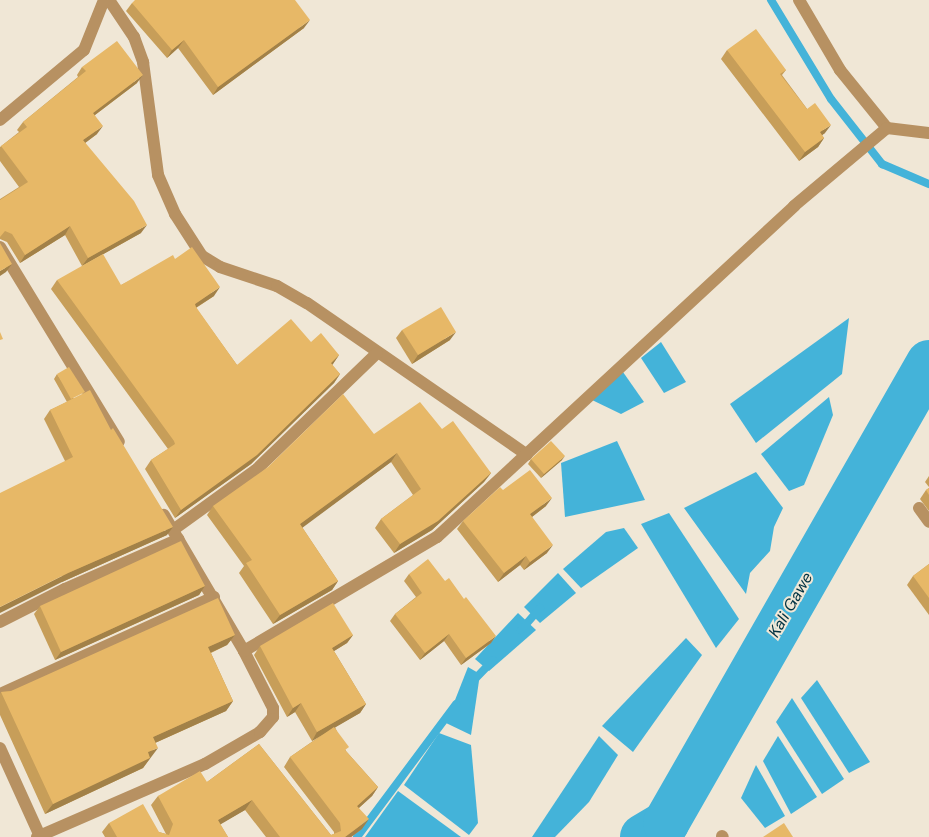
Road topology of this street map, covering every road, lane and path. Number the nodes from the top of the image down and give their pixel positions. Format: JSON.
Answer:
{"nodes":[{"id":1,"x":104,"y":0,"type":"edge"},
{"id":2,"x":109,"y":0,"type":"edge"},
{"id":3,"x":799,"y":0,"type":"edge"},
{"id":4,"x":0,"y":120,"type":"edge"},
{"id":5,"x":883,"y":131,"type":"junction"},
{"id":6,"x":929,"y":133,"type":"edge"},
{"id":7,"x":0,"y":247,"type":"edge"},
{"id":8,"x":377,"y":353,"type":"junction"},
{"id":9,"x":127,"y":455,"type":"edge"},
{"id":10,"x":527,"y":455,"type":"junction"},
{"id":11,"x":158,"y":505,"type":"edge"},
{"id":12,"x":919,"y":508,"type":"dead end"},
{"id":13,"x":929,"y":522,"type":"edge"},
{"id":14,"x":176,"y":534,"type":"junction"},
{"id":15,"x":214,"y":597,"type":"junction"},
{"id":16,"x":0,"y":622,"type":"edge"},
{"id":17,"x":244,"y":651,"type":"junction"},
{"id":18,"x":0,"y":694,"type":"edge"},
{"id":19,"x":0,"y":748,"type":"edge"},
{"id":20,"x":38,"y":836,"type":"edge"}],
"edges":[{"from":1,"to":4,"type":"street"},
{"from":2,"to":8,"type":"street"},
{"from":3,"to":5,"type":"street"},
{"from":5,"to":6,"type":"street"},
{"from":5,"to":10,"type":"street"},
{"from":7,"to":9,"type":"street"},
{"from":8,"to":10,"type":"street"},
{"from":8,"to":14,"type":"street"},
{"from":10,"to":17,"type":"street"},
{"from":11,"to":14,"type":"street"},
{"from":12,"to":13,"type":"street"},
{"from":14,"to":15,"type":"street"},
{"from":14,"to":16,"type":"street"},
{"from":15,"to":17,"type":"street"},
{"from":15,"to":18,"type":"street"},
{"from":17,"to":20,"type":"street"},
{"from":19,"to":20,"type":"street"}]}
